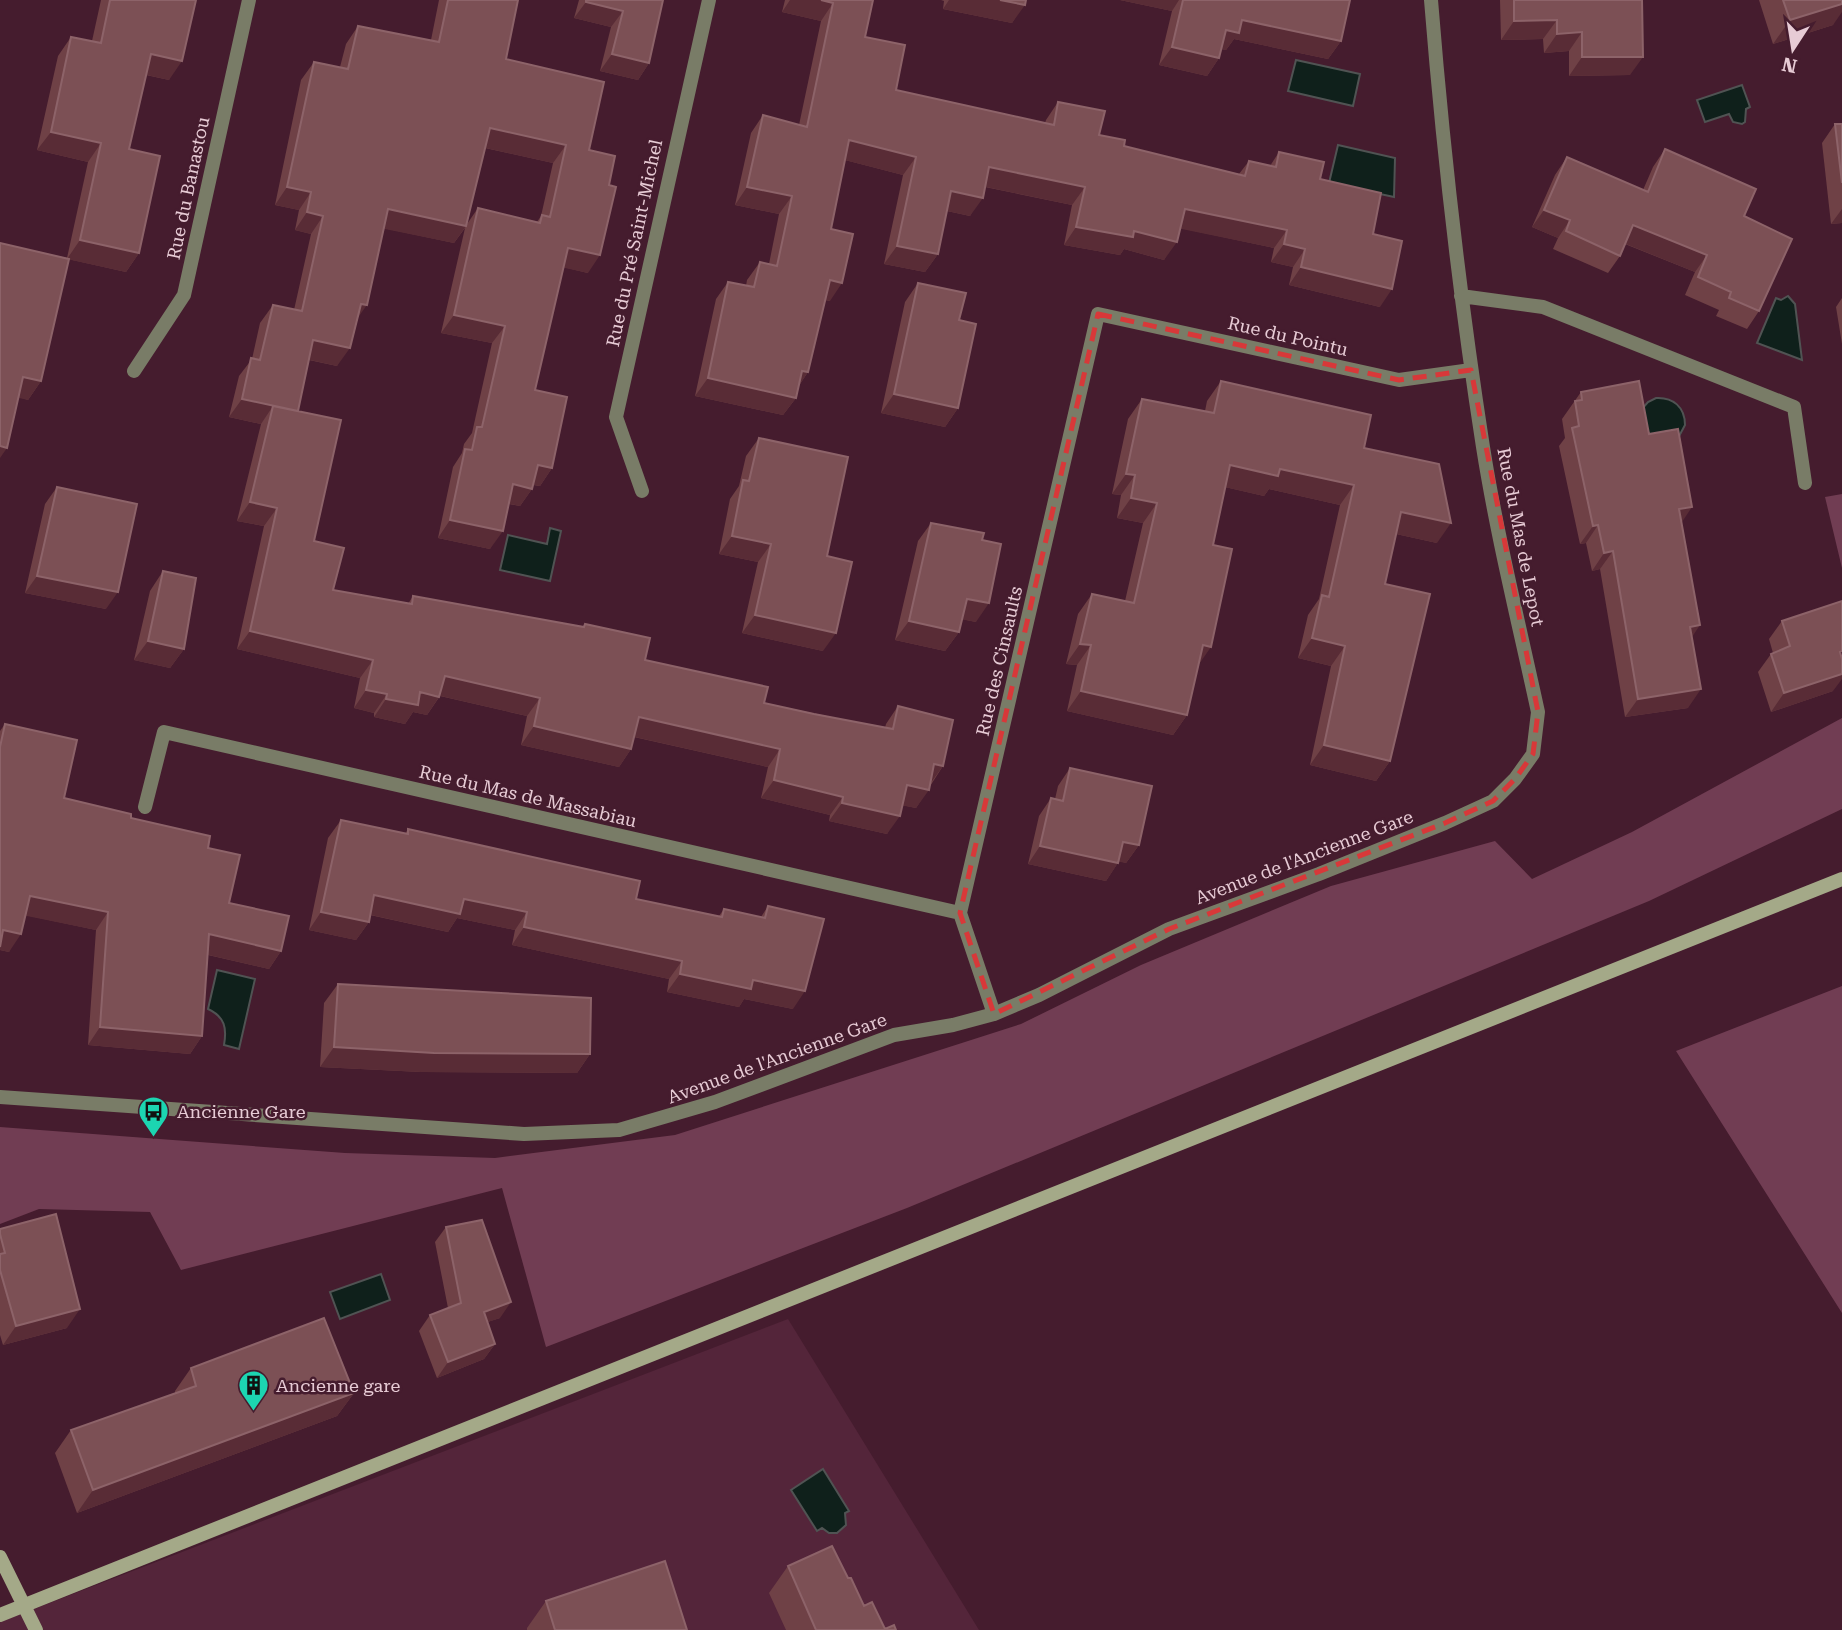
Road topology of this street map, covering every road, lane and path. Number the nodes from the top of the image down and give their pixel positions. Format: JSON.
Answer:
{"nodes":[{"id":1,"x":249,"y":0,"type":"edge"},
{"id":2,"x":709,"y":0,"type":"edge"},
{"id":3,"x":1432,"y":0,"type":"edge"},
{"id":4,"x":1461,"y":296,"type":"junction"},
{"id":5,"x":1098,"y":314,"type":"joint"},
{"id":6,"x":1471,"y":370,"type":"junction"},
{"id":7,"x":134,"y":371,"type":"dead end"},
{"id":8,"x":1805,"y":483,"type":"dead end"},
{"id":9,"x":642,"y":491,"type":"dead end"},
{"id":10,"x":1515,"y":779,"type":"joint"},
{"id":11,"x":145,"y":807,"type":"dead end"},
{"id":12,"x":1842,"y":879,"type":"edge"},
{"id":13,"x":960,"y":913,"type":"junction"},
{"id":14,"x":994,"y":1014,"type":"junction"},
{"id":15,"x":0,"y":1097,"type":"edge"},
{"id":16,"x":0,"y":1557,"type":"edge"},
{"id":17,"x":23,"y":1605,"type":"junction"},
{"id":18,"x":0,"y":1615,"type":"edge"},
{"id":19,"x":36,"y":1630,"type":"edge"}],
"edges":[{"from":1,"to":7,"type":"street","name":"Rue du Banastou"},
{"from":2,"to":9,"type":"street","name":"Rue du Pré Saint-Michel"},
{"from":3,"to":4,"type":"street","name":"Rue du Mas de Lepot"},
{"from":4,"to":6,"type":"street","name":"Rue du Mas de Lepot"},
{"from":4,"to":8,"type":"street"},
{"from":5,"to":6,"type":"street","name":"Rue du Pointu"},
{"from":5,"to":13,"type":"street","name":"Rue des Cinsaults"},
{"from":6,"to":10,"type":"street","name":"Rue du Mas de Lepot"},
{"from":10,"to":14,"type":"street","name":"Avenue de l'Ancienne Gare"},
{"from":11,"to":13,"type":"street","name":"Rue du Mas de Massabiau"},
{"from":12,"to":17,"type":"main road"},
{"from":13,"to":14,"type":"street"},
{"from":14,"to":15,"type":"street","name":"Avenue de l'Ancienne Gare"},
{"from":16,"to":17,"type":"main road"},
{"from":17,"to":18,"type":"main road"},
{"from":17,"to":19,"type":"main road"}]}
